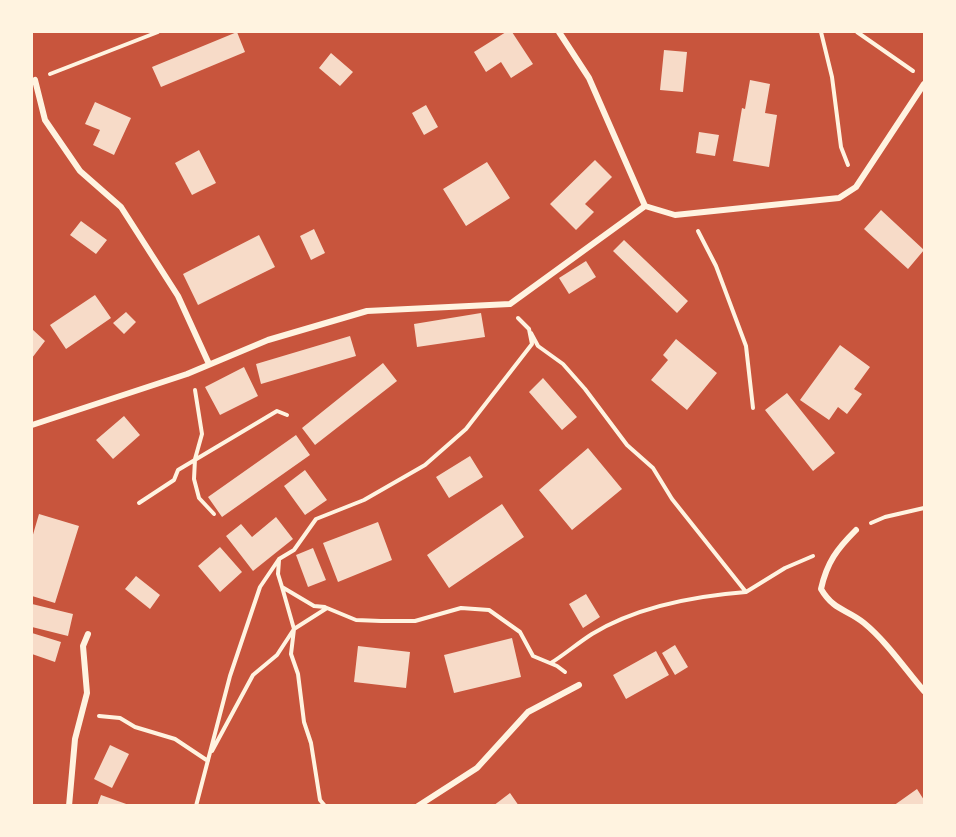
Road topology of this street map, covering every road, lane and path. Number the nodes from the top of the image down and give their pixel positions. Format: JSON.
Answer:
{"nodes":[{"id":1,"x":158,"y":32,"type":"edge"},
{"id":2,"x":559,"y":32,"type":"edge"},
{"id":3,"x":821,"y":32,"type":"edge"},
{"id":4,"x":857,"y":32,"type":"edge"},
{"id":5,"x":917,"y":75,"type":"dead end"},
{"id":6,"x":33,"y":81,"type":"edge"},
{"id":7,"x":924,"y":84,"type":"edge"},
{"id":8,"x":856,"y":188,"type":"junction"},
{"id":9,"x":645,"y":206,"type":"junction"},
{"id":10,"x":675,"y":215,"type":"junction"},
{"id":11,"x":510,"y":304,"type":"junction"},
{"id":12,"x":530,"y":329,"type":"junction"},
{"id":13,"x":209,"y":364,"type":"junction"},
{"id":14,"x":187,"y":374,"type":"junction"},
{"id":15,"x":753,"y":408,"type":"dead end"},
{"id":16,"x":286,"y":415,"type":"dead end"},
{"id":17,"x":32,"y":425,"type":"edge"},
{"id":18,"x":195,"y":459,"type":"junction"},
{"id":19,"x":139,"y":503,"type":"dead end"},
{"id":20,"x":924,"y":508,"type":"edge"},
{"id":21,"x":214,"y":514,"type":"dead end"},
{"id":22,"x":856,"y":530,"type":"joint"},
{"id":23,"x":833,"y":553,"type":"junction"},
{"id":24,"x":279,"y":559,"type":"junction"},
{"id":25,"x":282,"y":587,"type":"junction"},
{"id":26,"x":747,"y":592,"type":"junction"},
{"id":27,"x":327,"y":608,"type":"junction"},
{"id":28,"x":294,"y":629,"type":"junction"},
{"id":29,"x":88,"y":634,"type":"dead end"},
{"id":30,"x":550,"y":663,"type":"junction"},
{"id":31,"x":579,"y":685,"type":"joint"},
{"id":32,"x":924,"y":691,"type":"edge"},
{"id":33,"x":84,"y":703,"type":"junction"},
{"id":34,"x":207,"y":762,"type":"junction"},
{"id":35,"x":420,"y":805,"type":"edge"},
{"id":36,"x":69,"y":806,"type":"edge"},
{"id":37,"x":196,"y":806,"type":"edge"},
{"id":38,"x":325,"y":806,"type":"edge"}],
"edges":[{"from":1,"to":6,"type":"path"},
{"from":2,"to":9,"type":"street"},
{"from":3,"to":8,"type":"path"},
{"from":4,"to":5,"type":"path"},
{"from":6,"to":13,"type":"street"},
{"from":7,"to":8,"type":"street"},
{"from":8,"to":10,"type":"street"},
{"from":9,"to":10,"type":"street"},
{"from":9,"to":11,"type":"street"},
{"from":10,"to":15,"type":"path"},
{"from":11,"to":12,"type":"path"},
{"from":11,"to":13,"type":"street"},
{"from":12,"to":24,"type":"path"},
{"from":12,"to":26,"type":"path"},
{"from":13,"to":14,"type":"street"},
{"from":14,"to":17,"type":"street"},
{"from":14,"to":18,"type":"path"},
{"from":16,"to":18,"type":"path"},
{"from":18,"to":19,"type":"path"},
{"from":18,"to":21,"type":"path"},
{"from":20,"to":22,"type":"path"},
{"from":22,"to":23,"type":"street"},
{"from":23,"to":26,"type":"path"},
{"from":23,"to":32,"type":"street"},
{"from":24,"to":25,"type":"path"},
{"from":24,"to":34,"type":"path"},
{"from":25,"to":27,"type":"path"},
{"from":25,"to":28,"type":"path"},
{"from":26,"to":30,"type":"path"},
{"from":27,"to":28,"type":"path"},
{"from":27,"to":30,"type":"path"},
{"from":28,"to":34,"type":"path"},
{"from":28,"to":38,"type":"path"},
{"from":29,"to":33,"type":"street"},
{"from":30,"to":31,"type":"path"},
{"from":31,"to":35,"type":"street"},
{"from":33,"to":34,"type":"path"},
{"from":33,"to":36,"type":"street"},
{"from":34,"to":37,"type":"path"}]}
